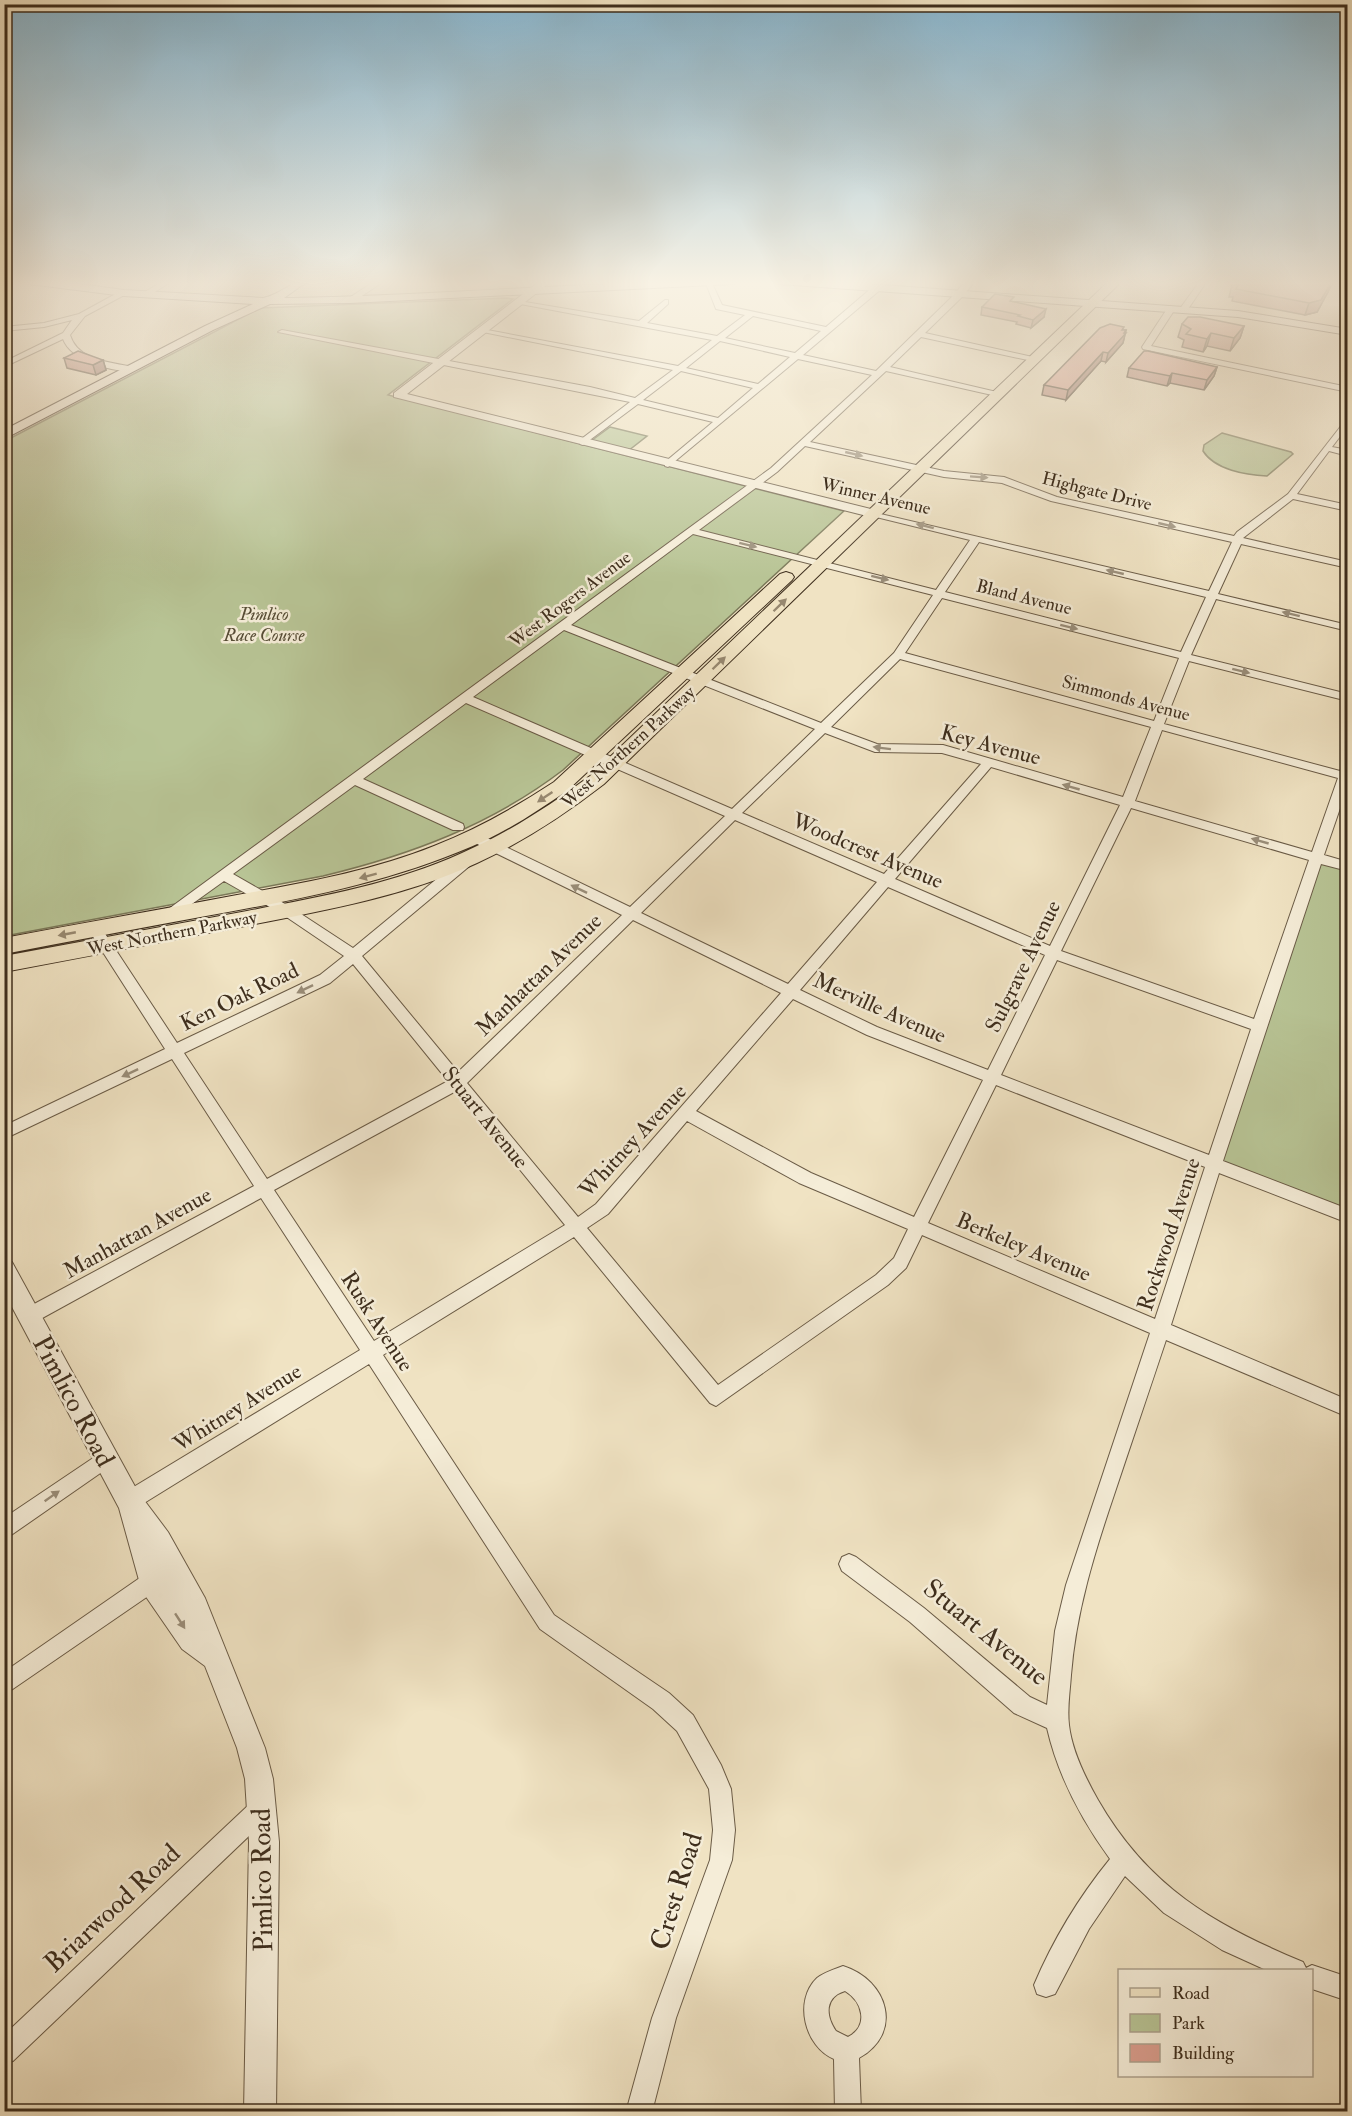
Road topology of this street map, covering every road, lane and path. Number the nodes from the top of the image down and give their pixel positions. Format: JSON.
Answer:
{"nodes":[{"id":1,"x":109,"y":380,"type":"edge"},
{"id":2,"x":418,"y":380,"type":"edge"},
{"id":3,"x":530,"y":380,"type":"edge"},
{"id":4,"x":666,"y":380,"type":"edge"},
{"id":5,"x":727,"y":380,"type":"edge"},
{"id":6,"x":768,"y":380,"type":"edge"},
{"id":7,"x":872,"y":380,"type":"edge"},
{"id":8,"x":923,"y":380,"type":"edge"},
{"id":9,"x":1006,"y":380,"type":"edge"},
{"id":10,"x":1299,"y":380,"type":"edge"},
{"id":11,"x":759,"y":387,"type":"junction"},
{"id":12,"x":1347,"y":390,"type":"edge"},
{"id":13,"x":991,"y":394,"type":"junction"},
{"id":14,"x":637,"y":401,"type":"junction"},
{"id":15,"x":1347,"y":419,"type":"edge"},
{"id":16,"x":720,"y":421,"type":"junction"},
{"id":17,"x":4,"y":435,"type":"edge"},
{"id":18,"x":583,"y":442,"type":"junction"},
{"id":19,"x":804,"y":443,"type":"junction"},
{"id":20,"x":1326,"y":448,"type":"junction"},
{"id":21,"x":1347,"y":453,"type":"edge"},
{"id":22,"x":668,"y":464,"type":"junction"},
{"id":23,"x":904,"y":465,"type":"junction"},
{"id":24,"x":921,"y":469,"type":"junction"},
{"id":25,"x":753,"y":486,"type":"junction"},
{"id":26,"x":1291,"y":496,"type":"junction"},
{"id":27,"x":1347,"y":508,"type":"edge"},
{"id":28,"x":856,"y":510,"type":"junction"},
{"id":29,"x":874,"y":514,"type":"junction"},
{"id":30,"x":692,"y":531,"type":"junction"},
{"id":31,"x":976,"y":539,"type":"junction"},
{"id":32,"x":1238,"y":540,"type":"junction"},
{"id":33,"x":804,"y":559,"type":"junction"},
{"id":34,"x":823,"y":564,"type":"junction"},
{"id":35,"x":1347,"y":565,"type":"edge"},
{"id":36,"x":938,"y":593,"type":"junction"},
{"id":37,"x":1212,"y":595,"type":"junction"},
{"id":38,"x":563,"y":626,"type":"junction"},
{"id":39,"x":1347,"y":628,"type":"edge"},
{"id":40,"x":898,"y":654,"type":"junction"},
{"id":41,"x":1185,"y":656,"type":"junction"},
{"id":42,"x":692,"y":677,"type":"junction"},
{"id":43,"x":465,"y":698,"type":"junction"},
{"id":44,"x":1347,"y":698,"type":"edge"},
{"id":45,"x":1158,"y":726,"type":"junction"},
{"id":46,"x":822,"y":728,"type":"junction"},
{"id":47,"x":606,"y":758,"type":"junction"},
{"id":48,"x":988,"y":763,"type":"junction"},
{"id":49,"x":1346,"y":771,"type":"edge"},
{"id":50,"x":354,"y":780,"type":"junction"},
{"id":51,"x":1127,"y":804,"type":"junction"},
{"id":52,"x":734,"y":815,"type":"junction"},
{"id":53,"x":466,"y":832,"type":"junction"},
{"id":54,"x":494,"y":848,"type":"junction"},
{"id":55,"x":1316,"y":858,"type":"junction"},
{"id":56,"x":468,"y":860,"type":"junction"},
{"id":57,"x":1347,"y":867,"type":"edge"},
{"id":58,"x":223,"y":874,"type":"junction"},
{"id":59,"x":887,"y":881,"type":"junction"},
{"id":60,"x":264,"y":897,"type":"junction"},
{"id":61,"x":287,"y":911,"type":"junction"},
{"id":62,"x":632,"y":915,"type":"junction"},
{"id":63,"x":166,"y":916,"type":"junction"},
{"id":64,"x":100,"y":937,"type":"junction"},
{"id":65,"x":4,"y":946,"type":"edge"},
{"id":66,"x":1053,"y":953,"type":"junction"},
{"id":67,"x":354,"y":956,"type":"junction"},
{"id":68,"x":4,"y":964,"type":"edge"},
{"id":69,"x":791,"y":993,"type":"junction"},
{"id":70,"x":1259,"y":1026,"type":"junction"},
{"id":71,"x":175,"y":1052,"type":"junction"},
{"id":72,"x":992,"y":1079,"type":"junction"},
{"id":73,"x":457,"y":1083,"type":"junction"},
{"id":74,"x":687,"y":1114,"type":"junction"},
{"id":75,"x":4,"y":1133,"type":"edge"},
{"id":76,"x":1214,"y":1165,"type":"junction"},
{"id":77,"x":265,"y":1188,"type":"junction"},
{"id":78,"x":1347,"y":1216,"type":"edge"},
{"id":79,"x":920,"y":1226,"type":"junction"},
{"id":80,"x":576,"y":1227,"type":"junction"},
{"id":81,"x":4,"y":1269,"type":"edge"},
{"id":82,"x":29,"y":1316,"type":"junction"},
{"id":83,"x":1161,"y":1330,"type":"junction"},
{"id":84,"x":371,"y":1351,"type":"junction"},
{"id":85,"x":716,"y":1397,"type":"joint"},
{"id":86,"x":1347,"y":1409,"type":"edge"},
{"id":87,"x":105,"y":1459,"type":"junction"},
{"id":88,"x":129,"y":1501,"type":"junction"},
{"id":89,"x":4,"y":1530,"type":"edge"},
{"id":90,"x":849,"y":1564,"type":"dead end"},
{"id":91,"x":176,"y":1573,"type":"junction"},
{"id":92,"x":151,"y":1582,"type":"junction"},
{"id":93,"x":214,"y":1656,"type":"junction"},
{"id":94,"x":4,"y":1685,"type":"edge"},
{"id":95,"x":661,"y":1701,"type":"joint"},
{"id":96,"x":1057,"y":1721,"type":"junction"},
{"id":97,"x":262,"y":1808,"type":"junction"},
{"id":98,"x":1124,"y":1861,"type":"junction"},
{"id":99,"x":1290,"y":1969,"type":"edge"},
{"id":100,"x":1313,"y":1978,"type":"edge"},
{"id":101,"x":1046,"y":1985,"type":"dead end"},
{"id":102,"x":1347,"y":1989,"type":"edge"},
{"id":103,"x":846,"y":2050,"type":"dead end"},
{"id":104,"x":4,"y":2052,"type":"edge"},
{"id":105,"x":260,"y":2112,"type":"edge"},
{"id":106,"x":639,"y":2112,"type":"edge"},
{"id":107,"x":848,"y":2112,"type":"edge"}],
"edges":[{"from":1,"to":17,"type":"main road"},
{"from":2,"to":18,"type":"street","name":"Winner Avenue"},
{"from":3,"to":14,"type":"street"},
{"from":4,"to":14,"type":"street"},
{"from":5,"to":11,"type":"street"},
{"from":6,"to":11,"type":"street"},
{"from":7,"to":19,"type":"street","name":"West Rogers Avenue"},
{"from":8,"to":13,"type":"street"},
{"from":9,"to":13,"type":"main road","name":"West Northern Parkway"},
{"from":10,"to":12,"type":"street"},
{"from":11,"to":16,"type":"street"},
{"from":13,"to":23,"type":"main road","name":"West Northern Parkway"},
{"from":13,"to":24,"type":"main road","name":"West Northern Parkway"},
{"from":14,"to":16,"type":"street"},
{"from":14,"to":18,"type":"street"},
{"from":15,"to":20,"type":"street","name":"Sulgrave Avenue"},
{"from":16,"to":22,"type":"street"},
{"from":18,"to":22,"type":"street","name":"Winner Avenue"},
{"from":19,"to":23,"type":"street","name":"Highgate Drive","one_way":true},
{"from":19,"to":25,"type":"street","name":"West Rogers Avenue"},
{"from":20,"to":21,"type":"street"},
{"from":20,"to":26,"type":"street","name":"Sulgrave Avenue"},
{"from":22,"to":25,"type":"street","name":"Winner Avenue"},
{"from":23,"to":24,"type":"street","name":"Highgate Drive"},
{"from":23,"to":28,"type":"main road","name":"West Northern Parkway"},
{"from":24,"to":29,"type":"main road","name":"West Northern Parkway"},
{"from":24,"to":32,"type":"street","name":"Highgate Drive","one_way":true},
{"from":25,"to":28,"type":"street","name":"Winner Avenue"},
{"from":25,"to":30,"type":"street","name":"West Rogers Avenue"},
{"from":26,"to":27,"type":"street"},
{"from":26,"to":32,"type":"street","name":"Sulgrave Avenue"},
{"from":28,"to":29,"type":"street","name":"Winner Avenue"},
{"from":28,"to":33,"type":"main road","name":"West Northern Parkway"},
{"from":31,"to":29,"type":"street","name":"Winner Avenue","one_way":true},
{"from":29,"to":34,"type":"main road","name":"West Northern Parkway"},
{"from":30,"to":33,"type":"street","name":"Bland Avenue","one_way":true},
{"from":30,"to":38,"type":"street","name":"West Rogers Avenue"},
{"from":31,"to":36,"type":"street","name":"Manhattan Avenue"},
{"from":37,"to":31,"type":"street","name":"Winner Avenue","one_way":true},
{"from":32,"to":35,"type":"street","name":"Highgate Drive"},
{"from":32,"to":37,"type":"street","name":"Sulgrave Avenue"},
{"from":33,"to":34,"type":"street","name":"Bland Avenue"},
{"from":33,"to":42,"type":"main road","name":"West Northern Parkway"},
{"from":34,"to":36,"type":"street","name":"Bland Avenue","one_way":true},
{"from":42,"to":34,"type":"main road","name":"West Northern Parkway","one_way":true},
{"from":36,"to":40,"type":"street","name":"Manhattan Avenue"},
{"from":36,"to":41,"type":"street","name":"Bland Avenue","one_way":true},
{"from":39,"to":37,"type":"street","name":"Winner Avenue","one_way":true},
{"from":37,"to":41,"type":"street","name":"Sulgrave Avenue"},
{"from":38,"to":42,"type":"street","name":"Key Avenue"},
{"from":38,"to":43,"type":"street","name":"West Rogers Avenue"},
{"from":40,"to":45,"type":"street","name":"Simmonds Avenue"},
{"from":40,"to":46,"type":"street","name":"Manhattan Avenue"},
{"from":41,"to":44,"type":"street","name":"Bland Avenue","one_way":true},
{"from":41,"to":45,"type":"street","name":"Sulgrave Avenue"},
{"from":42,"to":46,"type":"street","name":"Key Avenue"},
{"from":42,"to":47,"type":"main road","name":"West Northern Parkway"},
{"from":43,"to":47,"type":"street","name":"Woodcrest Avenue"},
{"from":43,"to":50,"type":"street","name":"West Rogers Avenue"},
{"from":45,"to":49,"type":"street","name":"Simmonds Avenue"},
{"from":45,"to":51,"type":"street","name":"Sulgrave Avenue"},
{"from":48,"to":46,"type":"street","name":"Key Avenue","one_way":true},
{"from":46,"to":52,"type":"street","name":"Manhattan Avenue"},
{"from":47,"to":52,"type":"street","name":"Woodcrest Avenue"},
{"from":47,"to":53,"type":"main road","name":"West Northern Parkway","one_way":true},
{"from":47,"to":54,"type":"main road","name":"West Northern Parkway"},
{"from":51,"to":48,"type":"street","name":"Key Avenue","one_way":true},
{"from":48,"to":59,"type":"street","name":"Whitney Avenue"},
{"from":49,"to":55,"type":"street","name":"Rockwood Avenue"},
{"from":50,"to":53,"type":"street","name":"Merville Avenue"},
{"from":50,"to":58,"type":"street","name":"West Rogers Avenue"},
{"from":55,"to":51,"type":"street","name":"Key Avenue","one_way":true},
{"from":51,"to":66,"type":"street","name":"Sulgrave Avenue"},
{"from":52,"to":59,"type":"street","name":"Woodcrest Avenue"},
{"from":52,"to":62,"type":"street","name":"Manhattan Avenue"},
{"from":53,"to":54,"type":"street","name":"Merville Avenue"},
{"from":53,"to":60,"type":"main road","name":"West Northern Parkway","one_way":true},
{"from":54,"to":56,"type":"main road","name":"West Northern Parkway"},
{"from":62,"to":54,"type":"street","name":"Merville Avenue","one_way":true},
{"from":55,"to":57,"type":"street","name":"Key Avenue"},
{"from":55,"to":70,"type":"street","name":"Rockwood Avenue"},
{"from":56,"to":61,"type":"main road","name":"West Northern Parkway"},
{"from":56,"to":67,"type":"street","name":"Ken Oak Road"},
{"from":58,"to":60,"type":"street","name":"Stuart Avenue"},
{"from":58,"to":63,"type":"street","name":"West Rogers Avenue"},
{"from":59,"to":66,"type":"street","name":"Woodcrest Avenue"},
{"from":59,"to":69,"type":"street","name":"Whitney Avenue"},
{"from":60,"to":61,"type":"street","name":"Stuart Avenue"},
{"from":60,"to":63,"type":"main road","name":"West Northern Parkway"},
{"from":61,"to":64,"type":"main road","name":"West Northern Parkway"},
{"from":61,"to":67,"type":"street","name":"Stuart Avenue"},
{"from":62,"to":69,"type":"street","name":"Merville Avenue"},
{"from":62,"to":73,"type":"street","name":"Manhattan Avenue"},
{"from":63,"to":64,"type":"main road","name":"West Northern Parkway"},
{"from":64,"to":65,"type":"main road","name":"West Northern Parkway","one_way":true},
{"from":64,"to":68,"type":"main road","name":"West Northern Parkway"},
{"from":64,"to":71,"type":"street","name":"Rusk Avenue"},
{"from":66,"to":70,"type":"street","name":"Woodcrest Avenue"},
{"from":66,"to":72,"type":"street","name":"Sulgrave Avenue"},
{"from":67,"to":71,"type":"street","name":"Ken Oak Road","one_way":true},
{"from":67,"to":73,"type":"street","name":"Stuart Avenue"},
{"from":69,"to":72,"type":"street","name":"Merville Avenue"},
{"from":69,"to":74,"type":"street","name":"Whitney Avenue"},
{"from":70,"to":76,"type":"street","name":"Rockwood Avenue"},
{"from":71,"to":75,"type":"street","name":"Ken Oak Road","one_way":true},
{"from":71,"to":77,"type":"street","name":"Rusk Avenue"},
{"from":72,"to":76,"type":"street","name":"Merville Avenue"},
{"from":72,"to":79,"type":"street","name":"Sulgrave Avenue"},
{"from":73,"to":77,"type":"street","name":"Manhattan Avenue"},
{"from":73,"to":80,"type":"street","name":"Stuart Avenue"},
{"from":74,"to":79,"type":"street","name":"Berkeley Avenue"},
{"from":74,"to":80,"type":"street","name":"Whitney Avenue"},
{"from":76,"to":78,"type":"street","name":"Merville Avenue"},
{"from":76,"to":83,"type":"street","name":"Rockwood Avenue"},
{"from":77,"to":82,"type":"street","name":"Manhattan Avenue"},
{"from":77,"to":84,"type":"street","name":"Rusk Avenue"},
{"from":79,"to":83,"type":"street","name":"Berkeley Avenue"},
{"from":79,"to":85,"type":"street","name":"Sulgrave Avenue"},
{"from":80,"to":84,"type":"street","name":"Whitney Avenue"},
{"from":80,"to":85,"type":"street","name":"Stuart Avenue"},
{"from":81,"to":82,"type":"street","name":"Pimlico Road"},
{"from":82,"to":87,"type":"street","name":"Pimlico Road"},
{"from":83,"to":86,"type":"street","name":"Berkeley Avenue"},
{"from":83,"to":96,"type":"street","name":"Rockwood Avenue"},
{"from":84,"to":88,"type":"street","name":"Whitney Avenue"},
{"from":84,"to":95,"type":"street","name":"Rusk Avenue"},
{"from":87,"to":88,"type":"street","name":"Pimlico Road"},
{"from":89,"to":87,"type":"street","one_way":true},
{"from":88,"to":91,"type":"street","name":"Pimlico Road"},
{"from":88,"to":92,"type":"street","name":"Pimlico Road"},
{"from":90,"to":96,"type":"street","name":"Stuart Avenue"},
{"from":91,"to":92,"type":"street"},
{"from":91,"to":93,"type":"street","name":"Pimlico Road"},
{"from":92,"to":93,"type":"street","name":"Pimlico Road","one_way":true},
{"from":92,"to":94,"type":"street"},
{"from":93,"to":97,"type":"street","name":"Pimlico Road"},
{"from":95,"to":106,"type":"street","name":"Crest Road"},
{"from":96,"to":98,"type":"street"},
{"from":97,"to":104,"type":"street","name":"Briarwood Road"},
{"from":97,"to":105,"type":"street","name":"Pimlico Road"},
{"from":98,"to":99,"type":"street"},
{"from":98,"to":101,"type":"street"},
{"from":100,"to":102,"type":"street"},
{"from":103,"to":107,"type":"street"}]}
